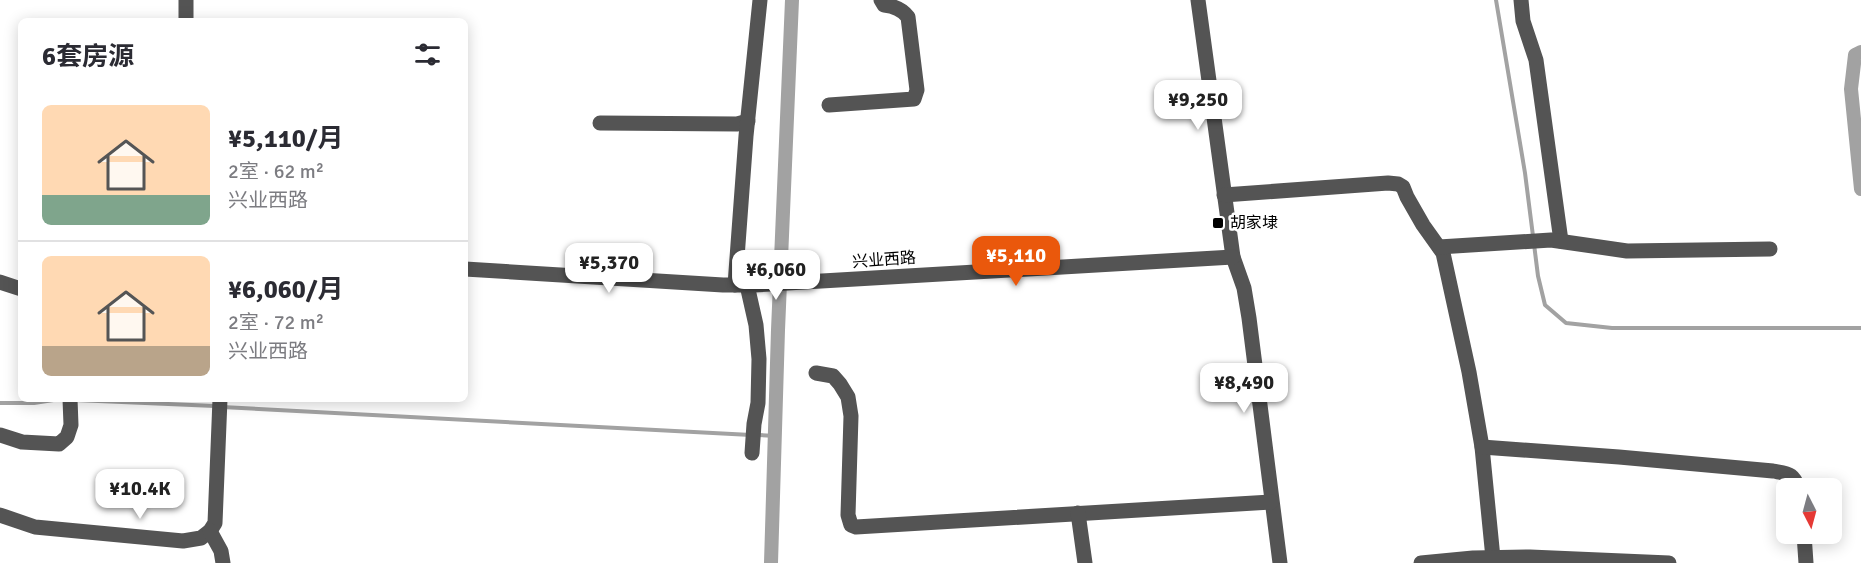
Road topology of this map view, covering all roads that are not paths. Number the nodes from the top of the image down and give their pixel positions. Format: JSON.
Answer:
{"nodes":[{"id":1,"x":186,"y":0,"type":"edge"},
{"id":2,"x":760,"y":0,"type":"edge"},
{"id":3,"x":881,"y":0,"type":"edge"},
{"id":4,"x":1198,"y":0,"type":"edge"},
{"id":5,"x":1521,"y":0,"type":"edge"},
{"id":6,"x":186,"y":18,"type":"edge"},
{"id":7,"x":829,"y":105,"type":"dead end"},
{"id":8,"x":748,"y":121,"type":"junction"},
{"id":9,"x":600,"y":123,"type":"dead end"},
{"id":10,"x":1224,"y":195,"type":"junction"},
{"id":11,"x":1556,"y":240,"type":"junction"},
{"id":12,"x":1439,"y":247,"type":"junction"},
{"id":13,"x":1770,"y":249,"type":"dead end"},
{"id":14,"x":1233,"y":257,"type":"junction"},
{"id":15,"x":468,"y":269,"type":"edge"},
{"id":16,"x":0,"y":282,"type":"edge"},
{"id":17,"x":745,"y":285,"type":"junction"},
{"id":18,"x":18,"y":287,"type":"edge"},
{"id":19,"x":816,"y":373,"type":"dead end"},
{"id":20,"x":70,"y":402,"type":"edge"},
{"id":21,"x":220,"y":402,"type":"edge"},
{"id":22,"x":0,"y":435,"type":"edge"},
{"id":23,"x":1482,"y":447,"type":"junction"},
{"id":24,"x":752,"y":453,"type":"dead end"},
{"id":25,"x":1794,"y":478,"type":"edge"},
{"id":26,"x":1271,"y":502,"type":"junction"},
{"id":27,"x":1078,"y":513,"type":"junction"},
{"id":28,"x":0,"y":515,"type":"edge"},
{"id":29,"x":210,"y":531,"type":"junction"},
{"id":30,"x":1805,"y":544,"type":"edge"},
{"id":31,"x":1493,"y":558,"type":"junction"},
{"id":32,"x":223,"y":563,"type":"edge"},
{"id":33,"x":1085,"y":563,"type":"edge"},
{"id":34,"x":1280,"y":563,"type":"edge"},
{"id":35,"x":1421,"y":563,"type":"edge"},
{"id":36,"x":1669,"y":563,"type":"edge"},
{"id":37,"x":1806,"y":563,"type":"edge"}],
"edges":[{"from":1,"to":6,"type":"street"},
{"from":2,"to":8,"type":"street"},
{"from":3,"to":7,"type":"street"},
{"from":4,"to":10,"type":"street"},
{"from":5,"to":11,"type":"street"},
{"from":8,"to":9,"type":"street"},
{"from":8,"to":17,"type":"street"},
{"from":10,"to":12,"type":"street"},
{"from":10,"to":14,"type":"street"},
{"from":11,"to":12,"type":"street"},
{"from":11,"to":13,"type":"street"},
{"from":12,"to":23,"type":"street"},
{"from":14,"to":17,"type":"street","name":"兴业西路"},
{"from":14,"to":26,"type":"street"},
{"from":15,"to":17,"type":"street","name":"兴业西路"},
{"from":16,"to":18,"type":"street"},
{"from":17,"to":24,"type":"street"},
{"from":19,"to":27,"type":"street"},
{"from":20,"to":22,"type":"street"},
{"from":21,"to":29,"type":"street"},
{"from":23,"to":25,"type":"street"},
{"from":23,"to":31,"type":"street"},
{"from":26,"to":27,"type":"street"},
{"from":26,"to":34,"type":"street"},
{"from":27,"to":33,"type":"street"},
{"from":28,"to":29,"type":"street"},
{"from":29,"to":32,"type":"street"},
{"from":30,"to":37,"type":"street"},
{"from":31,"to":35,"type":"street"},
{"from":31,"to":36,"type":"street"}]}
